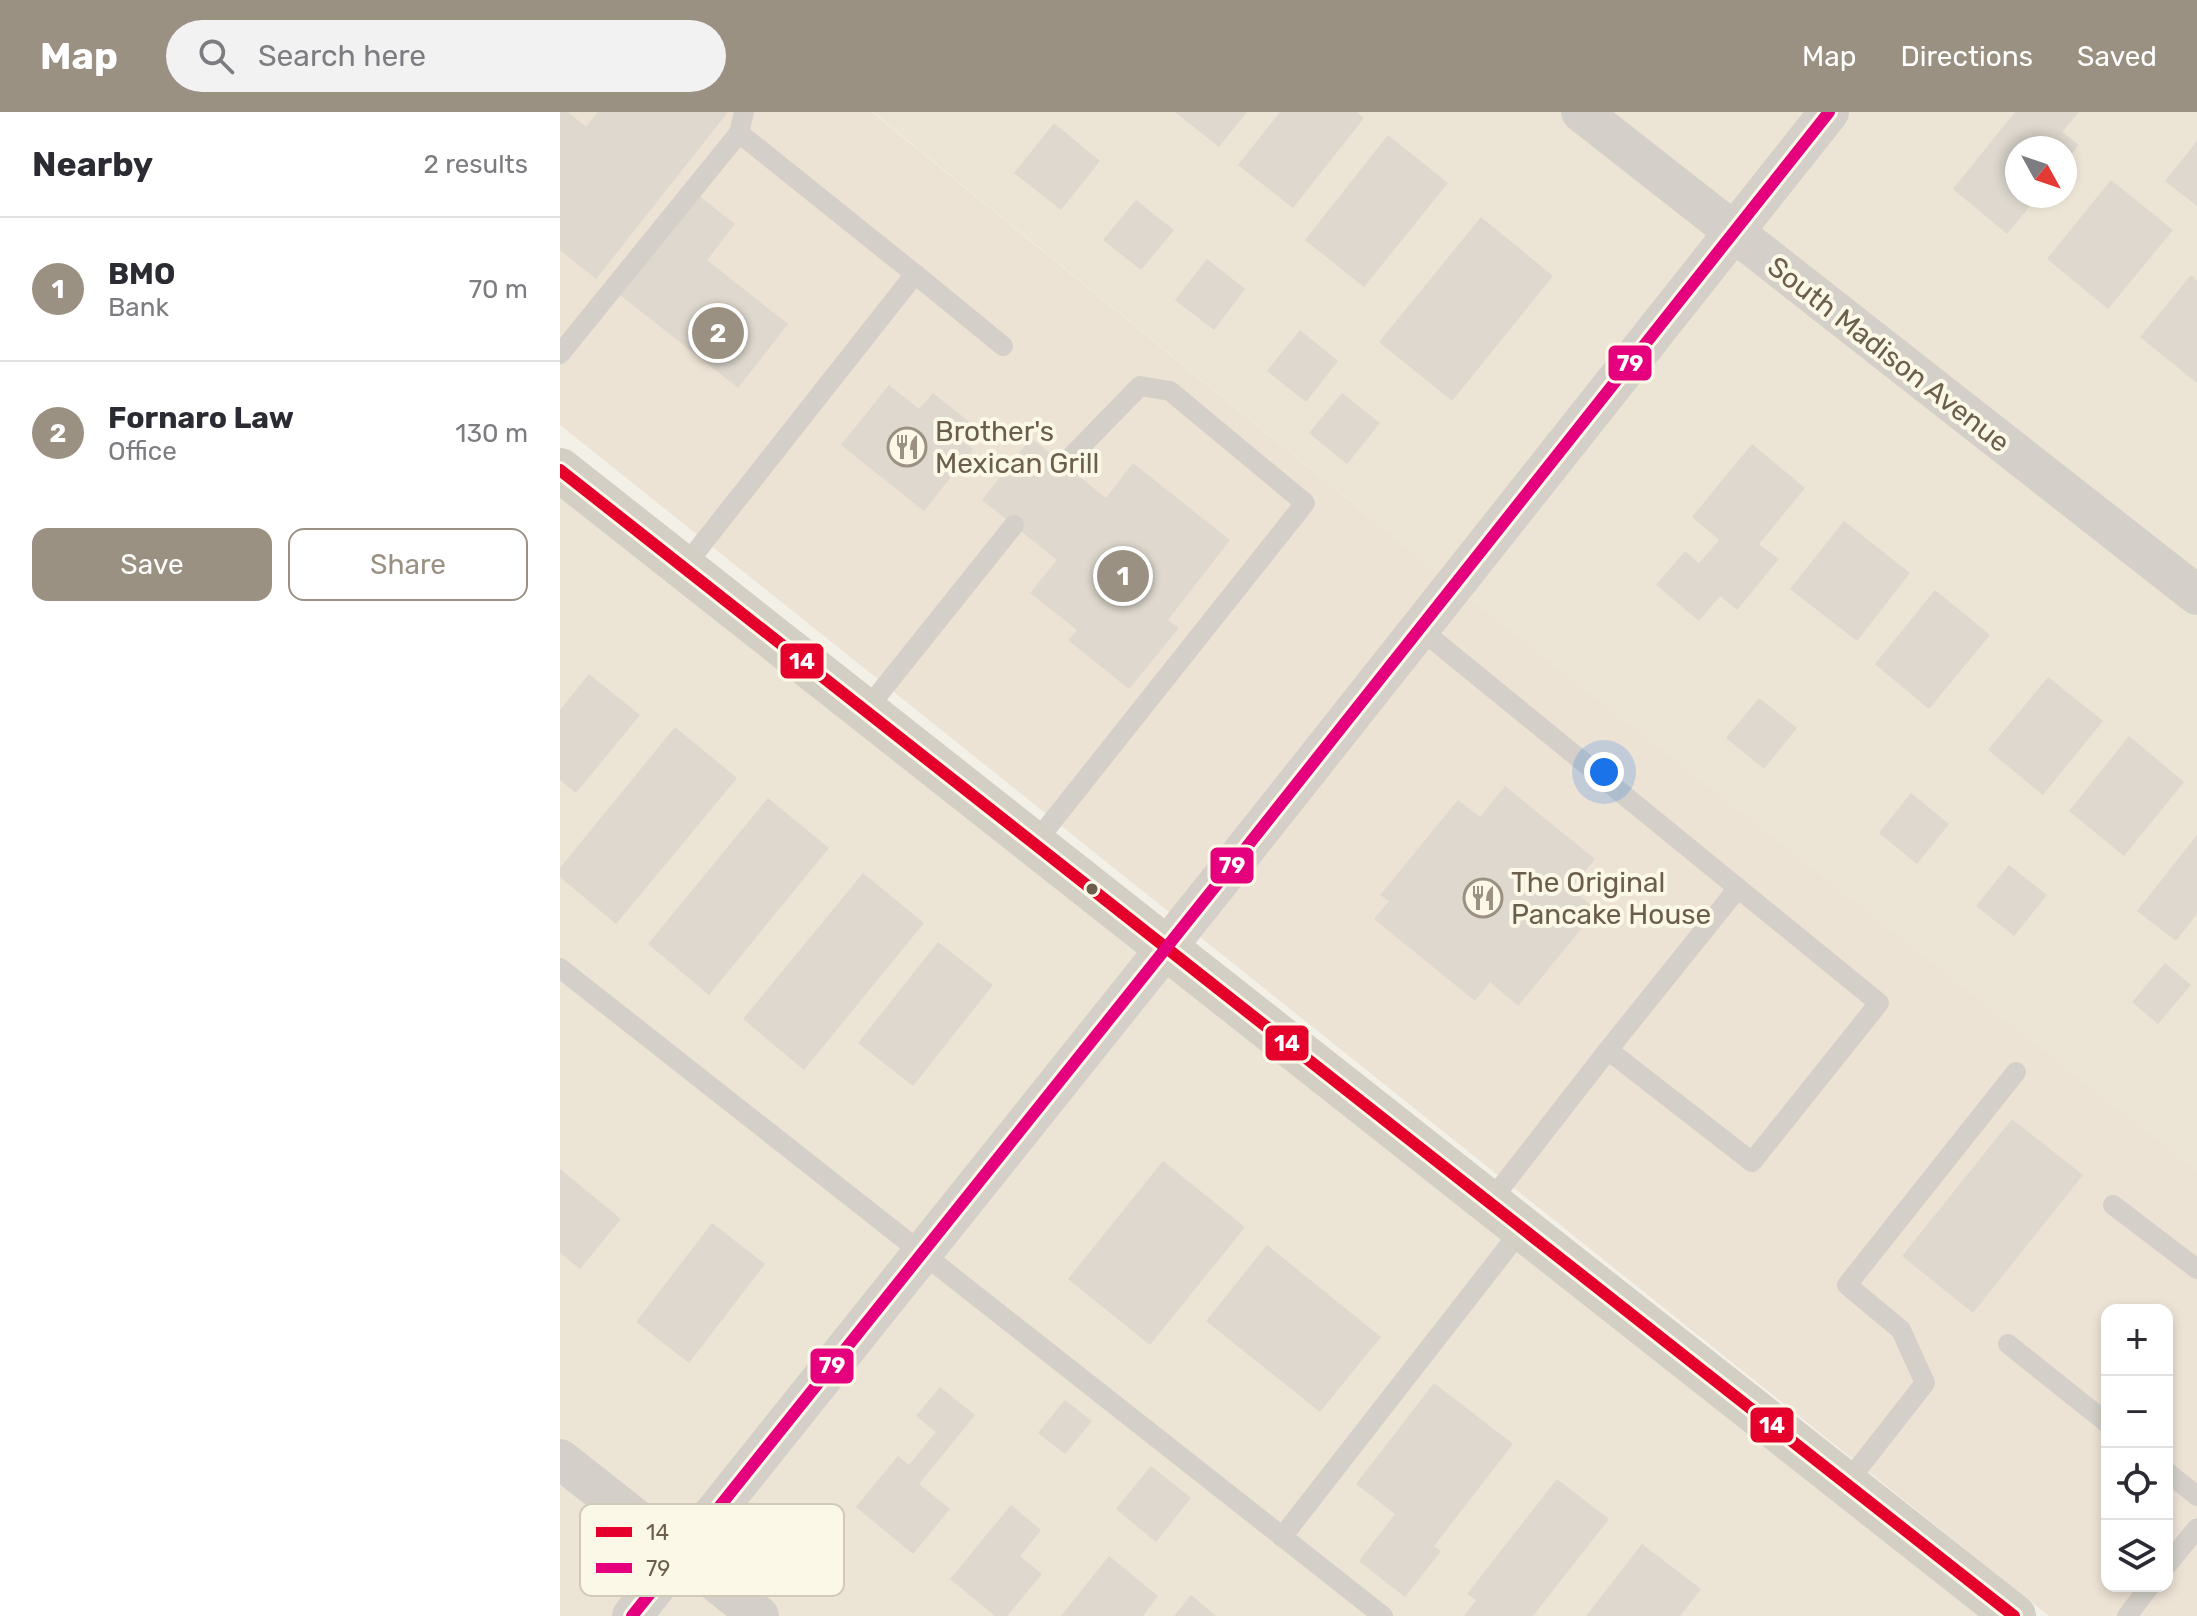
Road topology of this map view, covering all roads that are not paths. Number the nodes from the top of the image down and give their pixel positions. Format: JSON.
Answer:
{"nodes":[{"id":1,"x":744,"y":112,"type":"edge"},
{"id":2,"x":1581,"y":112,"type":"edge"},
{"id":3,"x":1829,"y":112,"type":"edge"},
{"id":4,"x":739,"y":133,"type":"junction"},
{"id":5,"x":1733,"y":232,"type":"junction"},
{"id":6,"x":915,"y":274,"type":"junction"},
{"id":7,"x":1003,"y":346,"type":"dead end"},
{"id":8,"x":560,"y":354,"type":"edge"},
{"id":9,"x":1063,"y":465,"type":"dead end"},
{"id":10,"x":560,"y":470,"type":"edge"},
{"id":11,"x":1014,"y":525,"type":"dead end"},
{"id":12,"x":684,"y":567,"type":"junction"},
{"id":13,"x":2197,"y":595,"type":"edge"},
{"id":14,"x":1419,"y":628,"type":"junction"},
{"id":15,"x":866,"y":710,"type":"junction"},
{"id":16,"x":1035,"y":843,"type":"junction"},
{"id":17,"x":1738,"y":888,"type":"junction"},
{"id":18,"x":1166,"y":949,"type":"junction"},
{"id":19,"x":560,"y":968,"type":"edge"},
{"id":20,"x":1608,"y":1050,"type":"junction"},
{"id":21,"x":2016,"y":1072,"type":"dead end"},
{"id":22,"x":2113,"y":1205,"type":"dead end"},
{"id":23,"x":1506,"y":1216,"type":"junction"},
{"id":24,"x":921,"y":1252,"type":"junction"},
{"id":25,"x":2197,"y":1269,"type":"edge"},
{"id":26,"x":2008,"y":1344,"type":"dead end"},
{"id":27,"x":2101,"y":1418,"type":"edge"},
{"id":28,"x":560,"y":1459,"type":"edge"},
{"id":29,"x":2173,"y":1477,"type":"edge"},
{"id":30,"x":1846,"y":1484,"type":"junction"},
{"id":31,"x":2197,"y":1496,"type":"edge"},
{"id":32,"x":617,"y":1504,"type":"edge"},
{"id":33,"x":720,"y":1504,"type":"edge"},
{"id":34,"x":2197,"y":1528,"type":"edge"},
{"id":35,"x":1282,"y":1537,"type":"junction"},
{"id":36,"x":2173,"y":1558,"type":"edge"},
{"id":37,"x":2145,"y":1592,"type":"edge"},
{"id":38,"x":647,"y":1596,"type":"edge"},
{"id":39,"x":734,"y":1596,"type":"edge"},
{"id":40,"x":632,"y":1616,"type":"edge"},
{"id":41,"x":759,"y":1616,"type":"edge"},
{"id":42,"x":1383,"y":1616,"type":"edge"},
{"id":43,"x":2014,"y":1616,"type":"edge"},
{"id":44,"x":2127,"y":1616,"type":"edge"}],
"edges":[{"from":1,"to":4,"type":"lane"},
{"from":2,"to":5,"type":"street","name":"South Madison Avenue"},
{"from":3,"to":5,"type":"street"},
{"from":4,"to":6,"type":"lane"},
{"from":4,"to":8,"type":"lane"},
{"from":5,"to":13,"type":"street","name":"South Madison Avenue"},
{"from":5,"to":14,"type":"street"},
{"from":6,"to":7,"type":"lane"},
{"from":6,"to":12,"type":"lane"},
{"from":9,"to":16,"type":"lane"},
{"from":10,"to":12,"type":"main road"},
{"from":11,"to":15,"type":"lane"},
{"from":12,"to":15,"type":"main road"},
{"from":14,"to":17,"type":"lane"},
{"from":14,"to":18,"type":"street"},
{"from":15,"to":16,"type":"main road"},
{"from":16,"to":18,"type":"main road"},
{"from":17,"to":20,"type":"lane"},
{"from":17,"to":20,"type":"lane"},
{"from":18,"to":23,"type":"main road"},
{"from":18,"to":24,"type":"street"},
{"from":19,"to":24,"type":"lane"},
{"from":20,"to":23,"type":"lane"},
{"from":21,"to":30,"type":"lane"},
{"from":22,"to":25,"type":"lane"},
{"from":23,"to":30,"type":"main road"},
{"from":23,"to":35,"type":"lane"},
{"from":24,"to":33,"type":"street"},
{"from":24,"to":35,"type":"lane"},
{"from":26,"to":27,"type":"lane"},
{"from":28,"to":32,"type":"street"},
{"from":29,"to":31,"type":"lane"},
{"from":30,"to":43,"type":"main road"},
{"from":34,"to":36,"type":"lane"},
{"from":35,"to":42,"type":"lane"},
{"from":37,"to":44,"type":"lane"},
{"from":38,"to":40,"type":"street"},
{"from":39,"to":41,"type":"street"}]}
